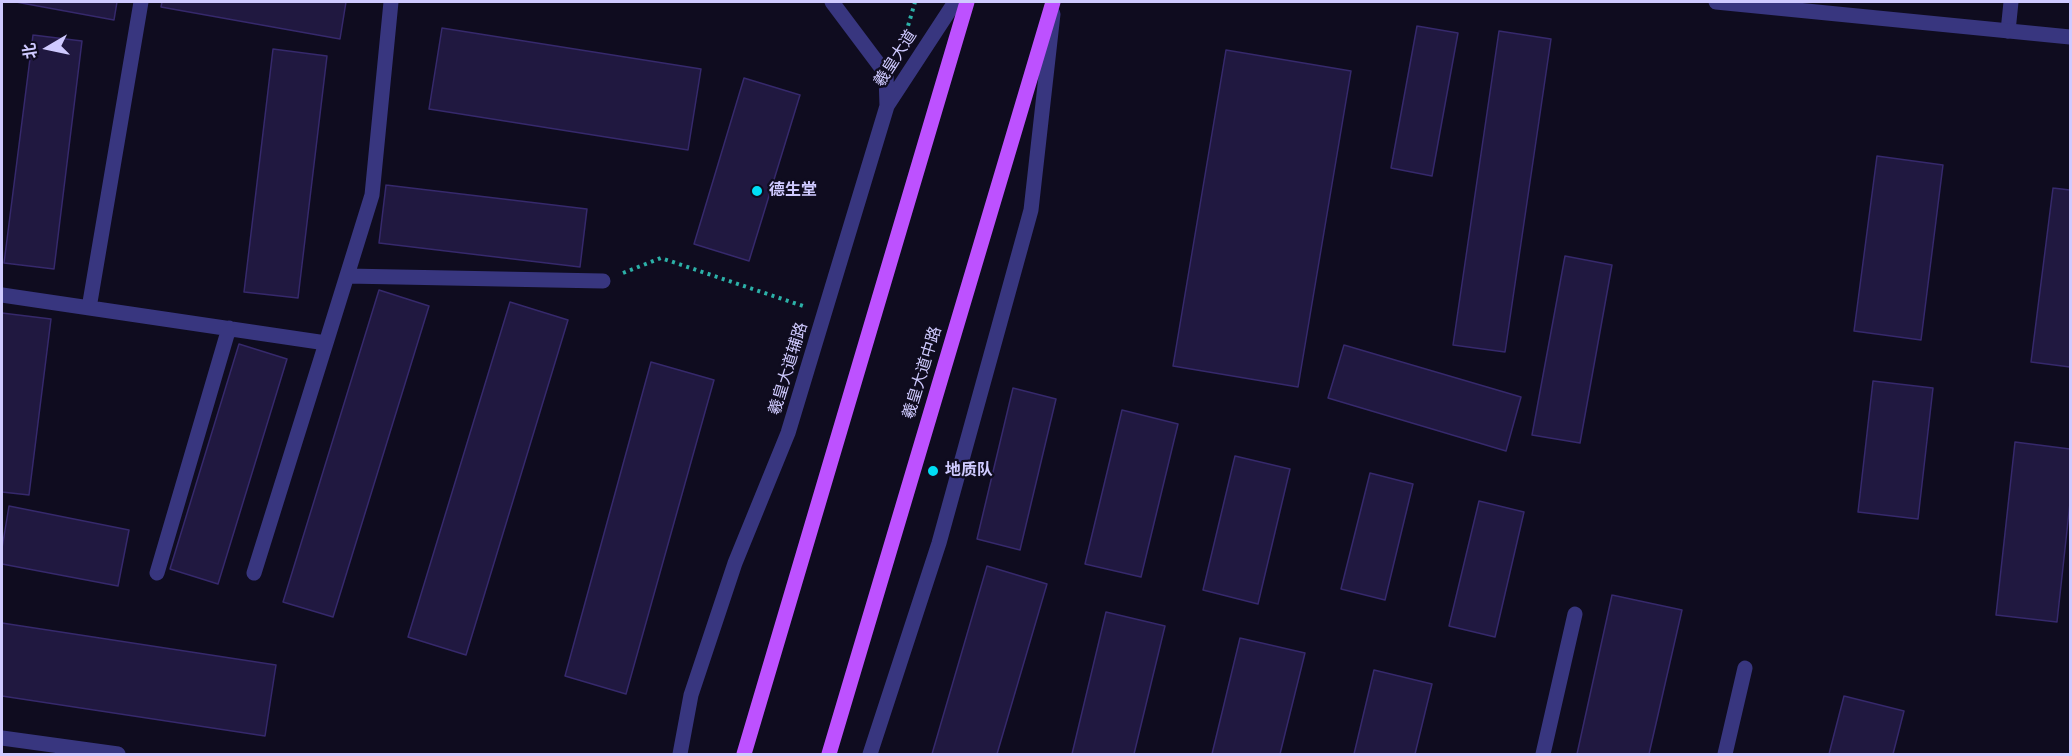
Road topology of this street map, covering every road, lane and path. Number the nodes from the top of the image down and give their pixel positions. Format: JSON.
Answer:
{"nodes":[{"id":1,"x":141,"y":2,"type":"edge"},
{"id":2,"x":391,"y":2,"type":"edge"},
{"id":3,"x":832,"y":2,"type":"edge"},
{"id":4,"x":955,"y":2,"type":"edge"},
{"id":5,"x":967,"y":2,"type":"edge"},
{"id":6,"x":1054,"y":2,"type":"edge"},
{"id":7,"x":1716,"y":2,"type":"edge"},
{"id":8,"x":2011,"y":2,"type":"edge"},
{"id":9,"x":2008,"y":31,"type":"junction"},
{"id":10,"x":2070,"y":37,"type":"edge"},
{"id":11,"x":887,"y":106,"type":"junction"},
{"id":12,"x":347,"y":276,"type":"junction"},
{"id":13,"x":603,"y":281,"type":"joint"},
{"id":14,"x":2,"y":295,"type":"edge"},
{"id":15,"x":89,"y":308,"type":"junction"},
{"id":16,"x":825,"y":313,"type":"junction"},
{"id":17,"x":229,"y":328,"type":"junction"},
{"id":18,"x":326,"y":343,"type":"junction"},
{"id":19,"x":157,"y":573,"type":"dead end"},
{"id":20,"x":254,"y":573,"type":"dead end"},
{"id":21,"x":1575,"y":614,"type":"dead end"},
{"id":22,"x":1745,"y":668,"type":"dead end"},
{"id":23,"x":2,"y":738,"type":"edge"},
{"id":24,"x":118,"y":754,"type":"edge"},
{"id":25,"x":680,"y":754,"type":"edge"},
{"id":26,"x":744,"y":754,"type":"edge"},
{"id":27,"x":829,"y":754,"type":"edge"},
{"id":28,"x":870,"y":754,"type":"edge"},
{"id":29,"x":1543,"y":754,"type":"edge"},
{"id":30,"x":1725,"y":754,"type":"edge"}],
"edges":[{"from":1,"to":15,"type":"street"},
{"from":2,"to":12,"type":"street"},
{"from":3,"to":11,"type":"street","name":"羲皇大道辅路"},
{"from":4,"to":11,"type":"street","name":"羲皇大道"},
{"from":5,"to":26,"type":"main road"},
{"from":6,"to":27,"type":"main road","name":"羲皇大道中路"},
{"from":6,"to":28,"type":"street"},
{"from":7,"to":9,"type":"street"},
{"from":8,"to":9,"type":"street"},
{"from":9,"to":10,"type":"street"},
{"from":11,"to":16,"type":"street","name":"羲皇大道辅路"},
{"from":12,"to":13,"type":"street"},
{"from":12,"to":18,"type":"street"},
{"from":13,"to":16,"type":"path"},
{"from":14,"to":15,"type":"street"},
{"from":15,"to":17,"type":"street"},
{"from":16,"to":25,"type":"street","name":"羲皇大道辅路"},
{"from":17,"to":18,"type":"street"},
{"from":17,"to":19,"type":"street"},
{"from":18,"to":20,"type":"street"},
{"from":21,"to":29,"type":"street"},
{"from":22,"to":30,"type":"street"},
{"from":23,"to":24,"type":"street"}]}
